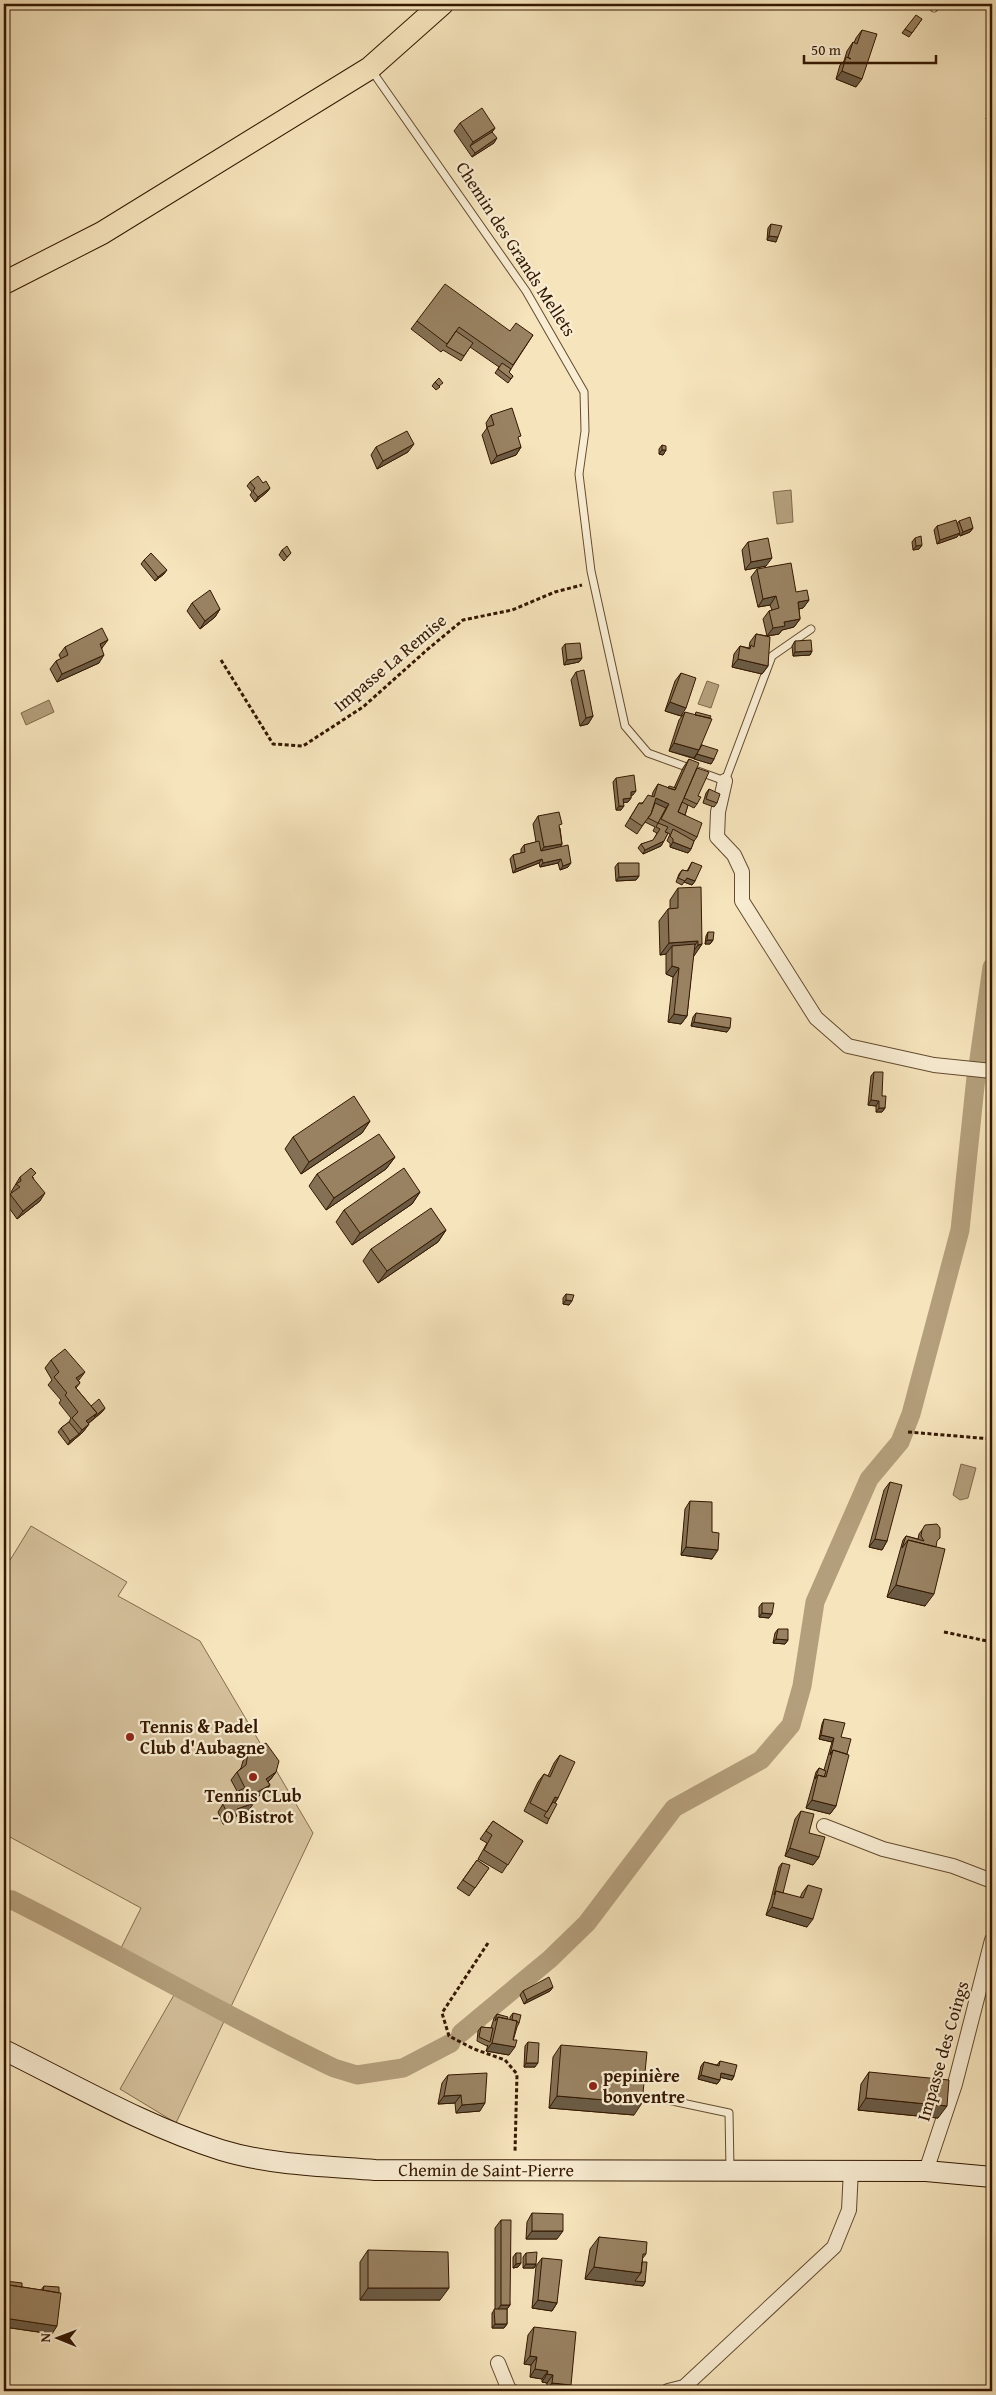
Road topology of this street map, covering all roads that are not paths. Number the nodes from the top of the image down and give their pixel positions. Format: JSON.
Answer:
{"nodes":[{"id":1,"x":442,"y":4,"type":"edge"},
{"id":2,"x":370,"y":68,"type":"junction"},
{"id":3,"x":4,"y":283,"type":"edge"},
{"id":4,"x":811,"y":629,"type":"dead end"},
{"id":5,"x":725,"y":780,"type":"junction"},
{"id":6,"x":992,"y":1071,"type":"edge"},
{"id":7,"x":824,"y":1826,"type":"dead end"},
{"id":8,"x":992,"y":1881,"type":"edge"},
{"id":9,"x":992,"y":1940,"type":"edge"},
{"id":10,"x":4,"y":2050,"type":"edge"},
{"id":11,"x":663,"y":2099,"type":"dead end"},
{"id":12,"x":850,"y":2169,"type":"junction"},
{"id":13,"x":730,"y":2170,"type":"junction"},
{"id":14,"x":926,"y":2170,"type":"junction"},
{"id":15,"x":992,"y":2177,"type":"edge"},
{"id":16,"x":498,"y":2363,"type":"dead end"},
{"id":17,"x":512,"y":2391,"type":"edge"},
{"id":18,"x":668,"y":2391,"type":"edge"}],
"edges":[{"from":1,"to":2,"type":"main road"},
{"from":2,"to":3,"type":"main road"},
{"from":2,"to":5,"type":"lane","name":"Chemin des Grands Mellets"},
{"from":4,"to":5,"type":"lane"},
{"from":5,"to":6,"type":"street"},
{"from":7,"to":8,"type":"street"},
{"from":9,"to":14,"type":"street","name":"Impasse des Coings"},
{"from":10,"to":13,"type":"main road","name":"Chemin de Saint-Pierre"},
{"from":11,"to":13,"type":"lane"},
{"from":12,"to":13,"type":"main road","name":"Chemin de Saint-Pierre"},
{"from":12,"to":14,"type":"main road","name":"Chemin de Saint-Pierre"},
{"from":12,"to":18,"type":"street"},
{"from":14,"to":15,"type":"main road","name":"Chemin de Saint-Pierre"},
{"from":16,"to":17,"type":"street"}]}
